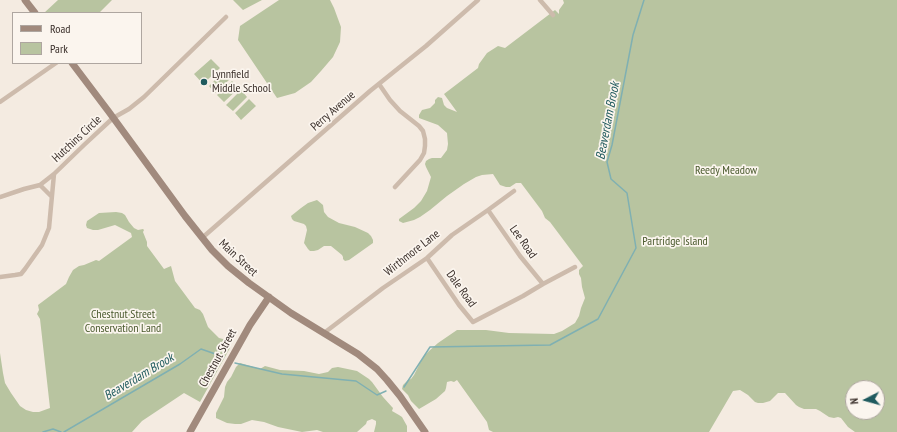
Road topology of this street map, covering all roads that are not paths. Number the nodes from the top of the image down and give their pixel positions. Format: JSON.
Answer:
{"nodes":[{"id":1,"x":25,"y":0,"type":"edge"},
{"id":2,"x":478,"y":0,"type":"edge"},
{"id":3,"x":540,"y":0,"type":"edge"},
{"id":4,"x":34,"y":12,"type":"edge"},
{"id":5,"x":553,"y":15,"type":"dead end"},
{"id":6,"x":226,"y":17,"type":"dead end"},
{"id":7,"x":55,"y":64,"type":"edge"},
{"id":8,"x":73,"y":64,"type":"edge"},
{"id":9,"x":379,"y":84,"type":"junction"},
{"id":10,"x":0,"y":102,"type":"edge"},
{"id":11,"x":113,"y":118,"type":"junction"},
{"id":12,"x":54,"y":174,"type":"junction"},
{"id":13,"x":40,"y":185,"type":"junction"},
{"id":14,"x":395,"y":187,"type":"dead end"},
{"id":15,"x":514,"y":191,"type":"dead end"},
{"id":16,"x":51,"y":196,"type":"junction"},
{"id":17,"x":0,"y":197,"type":"edge"},
{"id":18,"x":488,"y":210,"type":"junction"},
{"id":19,"x":202,"y":238,"type":"junction"},
{"id":20,"x":427,"y":258,"type":"junction"},
{"id":21,"x":575,"y":267,"type":"dead end"},
{"id":22,"x":0,"y":277,"type":"edge"},
{"id":23,"x":543,"y":284,"type":"junction"},
{"id":24,"x":269,"y":298,"type":"junction"},
{"id":25,"x":324,"y":333,"type":"junction"},
{"id":26,"x":190,"y":432,"type":"edge"},
{"id":27,"x":424,"y":432,"type":"edge"}],
"edges":[{"from":1,"to":4,"type":"street"},
{"from":2,"to":9,"type":"street","name":"Perry Avenue"},
{"from":3,"to":5,"type":"street"},
{"from":6,"to":11,"type":"street"},
{"from":7,"to":10,"type":"street"},
{"from":8,"to":11,"type":"street","name":"Main Street"},
{"from":9,"to":14,"type":"street"},
{"from":9,"to":19,"type":"street","name":"Perry Avenue"},
{"from":11,"to":12,"type":"street","name":"Hutchins Circle"},
{"from":11,"to":19,"type":"street","name":"Main Street"},
{"from":12,"to":13,"type":"street","name":"Hutchins Circle"},
{"from":12,"to":16,"type":"street","name":"Hutchins Circle"},
{"from":13,"to":16,"type":"street"},
{"from":13,"to":17,"type":"street","name":"Hutchins Circle"},
{"from":15,"to":18,"type":"street","name":"Wirthmore Lane"},
{"from":16,"to":22,"type":"street","name":"Hutchins Circle"},
{"from":18,"to":20,"type":"street","name":"Wirthmore Lane"},
{"from":18,"to":23,"type":"street","name":"Lee Road"},
{"from":19,"to":24,"type":"street","name":"Main Street"},
{"from":20,"to":23,"type":"street","name":"Dale Road"},
{"from":20,"to":25,"type":"street","name":"Wirthmore Lane"},
{"from":21,"to":23,"type":"street"},
{"from":24,"to":25,"type":"street","name":"Main Street"},
{"from":24,"to":26,"type":"street","name":"Chestnut Street"},
{"from":25,"to":27,"type":"street","name":"Main Street"}]}
